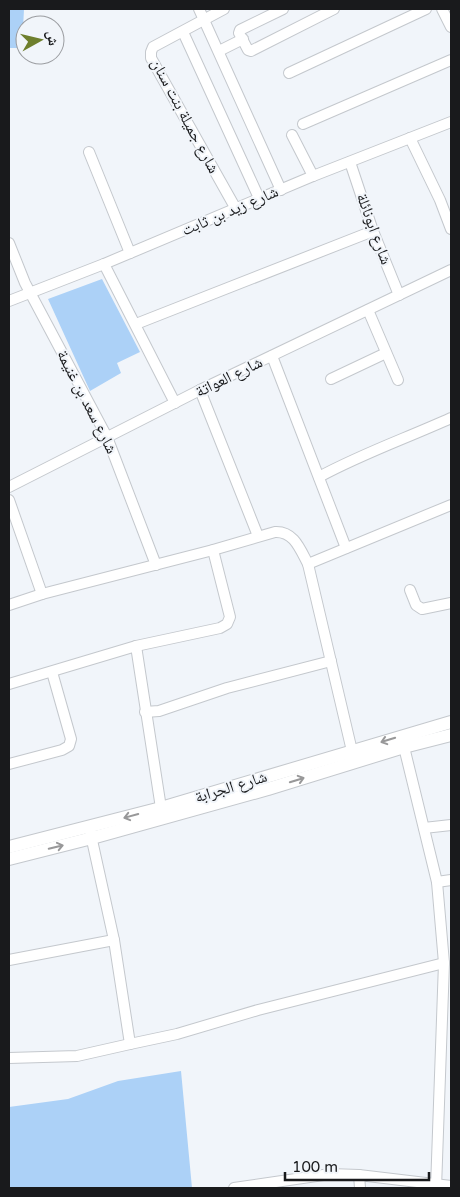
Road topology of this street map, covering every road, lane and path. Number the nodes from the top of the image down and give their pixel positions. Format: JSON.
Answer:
{"nodes":[{"id":1,"x":199,"y":9,"type":"edge"},
{"id":2,"x":224,"y":9,"type":"edge"},
{"id":3,"x":283,"y":9,"type":"edge"},
{"id":4,"x":334,"y":9,"type":"edge"},
{"id":5,"x":426,"y":9,"type":"edge"},
{"id":6,"x":442,"y":9,"type":"edge"},
{"id":7,"x":204,"y":19,"type":"junction"},
{"id":8,"x":451,"y":27,"type":"edge"},
{"id":9,"x":183,"y":32,"type":"junction"},
{"id":10,"x":243,"y":39,"type":"junction"},
{"id":11,"x":219,"y":52,"type":"junction"},
{"id":12,"x":451,"y":60,"type":"edge"},
{"id":13,"x":289,"y":73,"type":"dead end"},
{"id":14,"x":303,"y":124,"type":"dead end"},
{"id":15,"x":450,"y":126,"type":"edge"},
{"id":16,"x":292,"y":135,"type":"dead end"},
{"id":17,"x":410,"y":138,"type":"junction"},
{"id":18,"x":89,"y":152,"type":"dead end"},
{"id":19,"x":350,"y":162,"type":"junction"},
{"id":20,"x":313,"y":176,"type":"junction"},
{"id":21,"x":281,"y":190,"type":"junction"},
{"id":22,"x":259,"y":198,"type":"junction"},
{"id":23,"x":236,"y":209,"type":"junction"},
{"id":24,"x":451,"y":229,"type":"edge"},
{"id":25,"x":373,"y":231,"type":"junction"},
{"id":26,"x":9,"y":243,"type":"edge"},
{"id":27,"x":130,"y":253,"type":"junction"},
{"id":28,"x":104,"y":264,"type":"junction"},
{"id":29,"x":451,"y":270,"type":"edge"},
{"id":30,"x":31,"y":293,"type":"junction"},
{"id":31,"x":398,"y":295,"type":"junction"},
{"id":32,"x":9,"y":301,"type":"edge"},
{"id":33,"x":368,"y":310,"type":"junction"},
{"id":34,"x":136,"y":324,"type":"junction"},
{"id":35,"x":386,"y":352,"type":"junction"},
{"id":36,"x":272,"y":356,"type":"junction"},
{"id":37,"x":331,"y":379,"type":"dead end"},
{"id":38,"x":398,"y":380,"type":"dead end"},
{"id":39,"x":200,"y":390,"type":"junction"},
{"id":40,"x":175,"y":403,"type":"junction"},
{"id":41,"x":451,"y":418,"type":"edge"},
{"id":42,"x":107,"y":437,"type":"junction"},
{"id":43,"x":319,"y":477,"type":"junction"},
{"id":44,"x":9,"y":487,"type":"edge"},
{"id":45,"x":9,"y":500,"type":"edge"},
{"id":46,"x":451,"y":505,"type":"edge"},
{"id":47,"x":258,"y":536,"type":"junction"},
{"id":48,"x":346,"y":548,"type":"junction"},
{"id":49,"x":213,"y":550,"type":"junction"},
{"id":50,"x":308,"y":564,"type":"junction"},
{"id":51,"x":156,"y":565,"type":"junction"},
{"id":52,"x":410,"y":590,"type":"dead end"},
{"id":53,"x":42,"y":594,"type":"junction"},
{"id":54,"x":451,"y":603,"type":"edge"},
{"id":55,"x":9,"y":605,"type":"edge"},
{"id":56,"x":136,"y":646,"type":"junction"},
{"id":57,"x":331,"y":661,"type":"junction"},
{"id":58,"x":52,"y":672,"type":"junction"},
{"id":59,"x":9,"y":684,"type":"edge"},
{"id":60,"x":145,"y":712,"type":"junction"},
{"id":61,"x":451,"y":722,"type":"edge"},
{"id":62,"x":451,"y":735,"type":"edge"},
{"id":63,"x":422,"y":737,"type":"junction"},
{"id":64,"x":404,"y":747,"type":"junction"},
{"id":65,"x":352,"y":751,"type":"junction"},
{"id":66,"x":9,"y":764,"type":"edge"},
{"id":67,"x":161,"y":808,"type":"junction"},
{"id":68,"x":451,"y":825,"type":"edge"},
{"id":69,"x":424,"y":828,"type":"junction"},
{"id":70,"x":90,"y":833,"type":"junction"},
{"id":71,"x":9,"y":847,"type":"edge"},
{"id":72,"x":9,"y":858,"type":"edge"},
{"id":73,"x":451,"y":880,"type":"edge"},
{"id":74,"x":437,"y":882,"type":"junction"},
{"id":75,"x":114,"y":940,"type":"junction"},
{"id":76,"x":9,"y":960,"type":"edge"},
{"id":77,"x":444,"y":963,"type":"junction"},
{"id":78,"x":130,"y":1044,"type":"junction"},
{"id":79,"x":9,"y":1058,"type":"edge"},
{"id":80,"x":359,"y":1175,"type":"junction"},
{"id":81,"x":267,"y":1185,"type":"edge"},
{"id":82,"x":436,"y":1186,"type":"edge"},
{"id":83,"x":451,"y":1186,"type":"edge"},
{"id":84,"x":234,"y":1188,"type":"edge"},
{"id":85,"x":360,"y":1188,"type":"edge"}],
"edges":[{"from":1,"to":7,"type":"street"},
{"from":2,"to":7,"type":"street","name":"شارع جميلة بنت سنان"},
{"from":3,"to":10,"type":"street"},
{"from":4,"to":10,"type":"street"},
{"from":5,"to":13,"type":"street"},
{"from":6,"to":8,"type":"street"},
{"from":7,"to":9,"type":"street","name":"شارع جميلة بنت سنان"},
{"from":7,"to":11,"type":"street"},
{"from":9,"to":22,"type":"street"},
{"from":9,"to":23,"type":"street","name":"شارع جميلة بنت سنان"},
{"from":10,"to":11,"type":"street"},
{"from":11,"to":21,"type":"street"},
{"from":12,"to":14,"type":"street"},
{"from":15,"to":17,"type":"street","name":"شارع زيد بن ثابت"},
{"from":16,"to":20,"type":"street"},
{"from":17,"to":19,"type":"street","name":"شارع زيد بن ثابت"},
{"from":17,"to":24,"type":"street"},
{"from":18,"to":27,"type":"street"},
{"from":19,"to":20,"type":"street","name":"شارع زيد بن ثابت"},
{"from":19,"to":25,"type":"street","name":"شارع ابونائلة"},
{"from":20,"to":21,"type":"street","name":"شارع زيد بن ثابت"},
{"from":21,"to":22,"type":"street","name":"شارع زيد بن ثابت"},
{"from":22,"to":23,"type":"street","name":"شارع زيد بن ثابت"},
{"from":23,"to":27,"type":"street","name":"شارع زيد بن ثابت"},
{"from":25,"to":31,"type":"street","name":"شارع ابونائلة"},
{"from":25,"to":34,"type":"street"},
{"from":26,"to":30,"type":"street","name":"شارع سعد بن غنيمة"},
{"from":27,"to":28,"type":"street","name":"شارع زيد بن ثابت"},
{"from":28,"to":30,"type":"street","name":"شارع زيد بن ثابت"},
{"from":28,"to":34,"type":"street"},
{"from":29,"to":31,"type":"street","name":"شارع العواتة"},
{"from":30,"to":32,"type":"street","name":"شارع زيد بن ثابت"},
{"from":30,"to":42,"type":"street","name":"شارع سعد بن غنيمة"},
{"from":31,"to":33,"type":"street","name":"شارع العواتة"},
{"from":33,"to":35,"type":"street"},
{"from":33,"to":36,"type":"street","name":"شارع العواتة"},
{"from":34,"to":40,"type":"street"},
{"from":35,"to":37,"type":"street"},
{"from":35,"to":38,"type":"street"},
{"from":36,"to":39,"type":"street","name":"شارع العواتة"},
{"from":36,"to":43,"type":"street"},
{"from":39,"to":40,"type":"street","name":"شارع العواتة"},
{"from":39,"to":47,"type":"street"},
{"from":40,"to":42,"type":"street","name":"شارع العواتة"},
{"from":41,"to":43,"type":"street"},
{"from":42,"to":44,"type":"street","name":"شارع العواتة"},
{"from":42,"to":51,"type":"street","name":"شارع سعد بن غنيمة"},
{"from":43,"to":48,"type":"street"},
{"from":45,"to":53,"type":"street"},
{"from":46,"to":48,"type":"street"},
{"from":47,"to":49,"type":"street"},
{"from":47,"to":50,"type":"street"},
{"from":48,"to":50,"type":"street"},
{"from":49,"to":51,"type":"street"},
{"from":49,"to":56,"type":"street"},
{"from":50,"to":57,"type":"street"},
{"from":51,"to":53,"type":"street"},
{"from":52,"to":54,"type":"street"},
{"from":53,"to":55,"type":"street"},
{"from":56,"to":58,"type":"street"},
{"from":56,"to":60,"type":"street"},
{"from":57,"to":60,"type":"street"},
{"from":57,"to":65,"type":"street"},
{"from":58,"to":59,"type":"street"},
{"from":58,"to":66,"type":"street"},
{"from":60,"to":67,"type":"street"},
{"from":61,"to":63,"type":"main road","name":"شارع الجرابة"},
{"from":62,"to":63,"type":"main road","name":"شارع الجرابة"},
{"from":63,"to":64,"type":"main road","name":"شارع الجرابة"},
{"from":63,"to":65,"type":"main road","name":"شارع الجرابة","one_way":true},
{"from":64,"to":69,"type":"street"},
{"from":70,"to":64,"type":"main road","name":"شارع الجرابة","one_way":true},
{"from":65,"to":67,"type":"main road","name":"شارع الجرابة"},
{"from":67,"to":70,"type":"main road","name":"شارع الجرابة","one_way":true},
{"from":68,"to":69,"type":"street"},
{"from":69,"to":74,"type":"street"},
{"from":70,"to":71,"type":"main road","name":"شارع الجرابة"},
{"from":72,"to":70,"type":"main road","name":"شارع الجرابة","one_way":true},
{"from":70,"to":75,"type":"street"},
{"from":73,"to":74,"type":"street"},
{"from":74,"to":77,"type":"street"},
{"from":75,"to":76,"type":"street"},
{"from":75,"to":78,"type":"street"},
{"from":77,"to":78,"type":"street"},
{"from":77,"to":82,"type":"street"},
{"from":78,"to":79,"type":"street"},
{"from":80,"to":81,"type":"street"},
{"from":80,"to":82,"type":"street"},
{"from":80,"to":85,"type":"street"},
{"from":81,"to":84,"type":"street"},
{"from":82,"to":83,"type":"street"}]}
